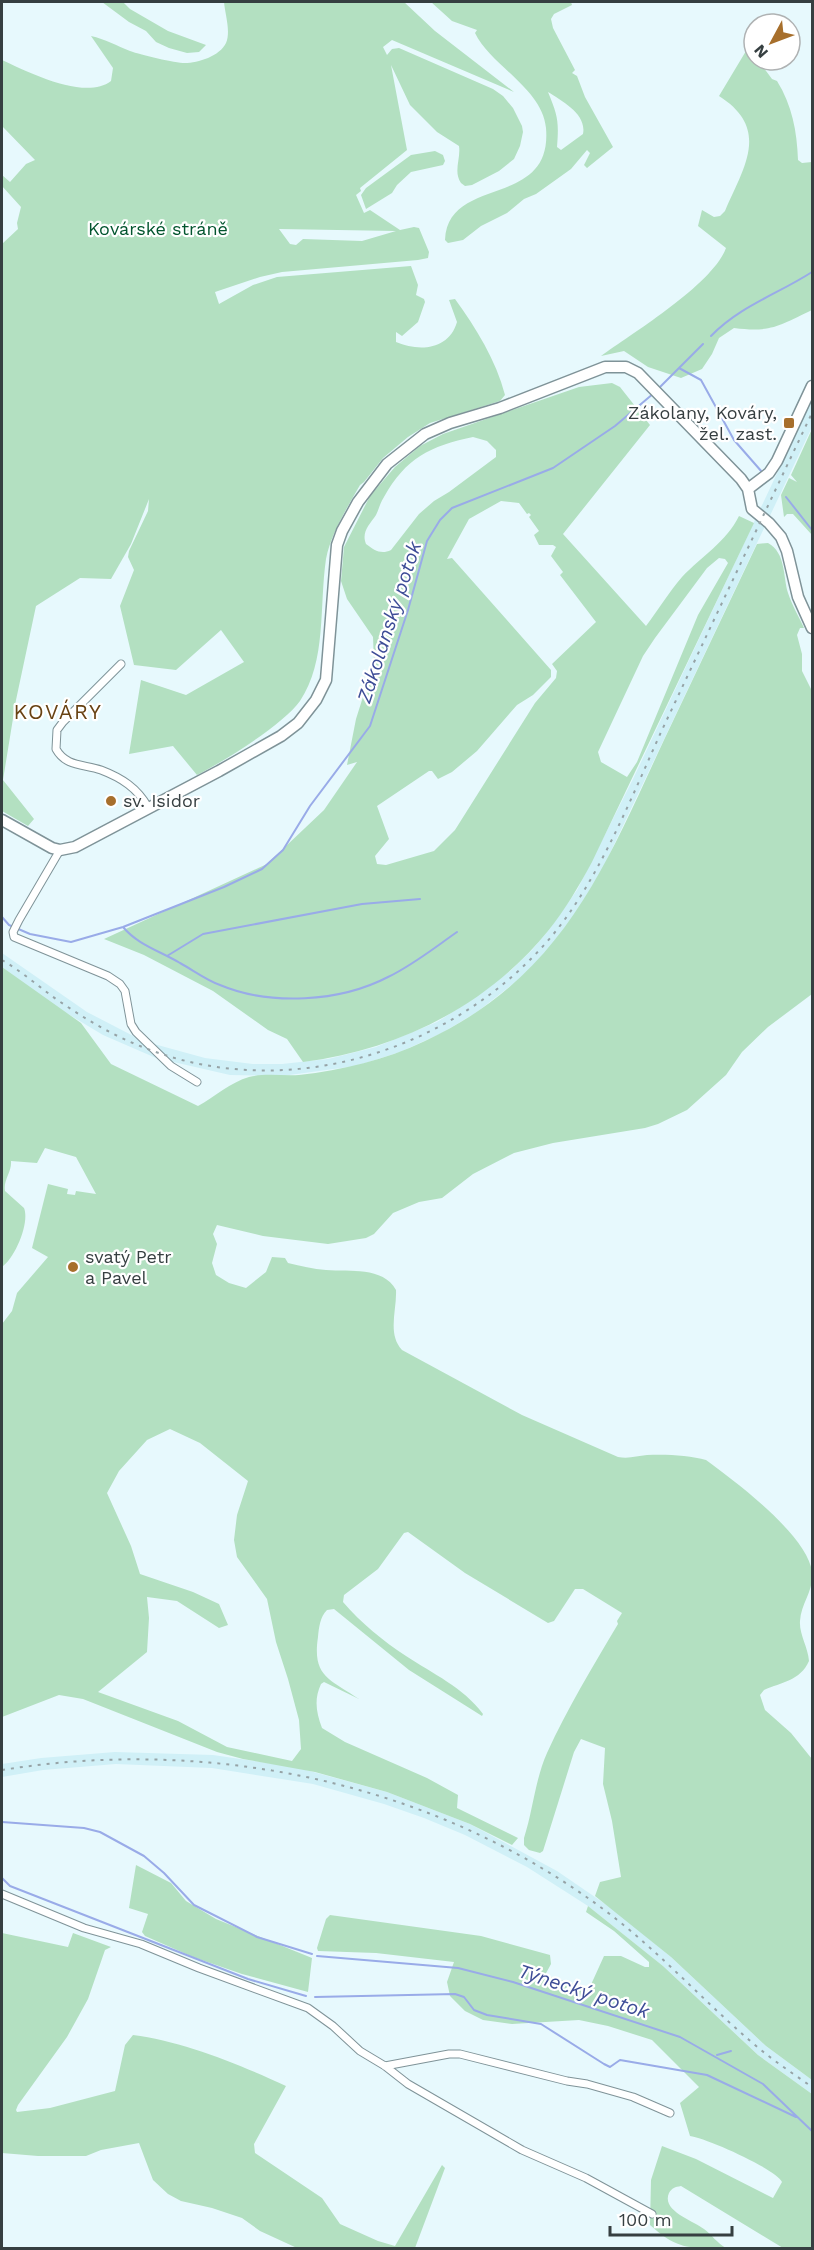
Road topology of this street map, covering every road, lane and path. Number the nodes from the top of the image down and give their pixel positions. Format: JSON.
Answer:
{"nodes":[{"id":1,"x":813,"y":386,"type":"edge"},
{"id":2,"x":748,"y":489,"type":"junction"},
{"id":3,"x":813,"y":628,"type":"edge"},
{"id":4,"x":121,"y":664,"type":"dead end"},
{"id":5,"x":148,"y":807,"type":"junction"},
{"id":6,"x":2,"y":820,"type":"edge"},
{"id":7,"x":60,"y":850,"type":"junction"},
{"id":8,"x":197,"y":1082,"type":"dead end"},
{"id":9,"x":2,"y":1894,"type":"edge"},
{"id":10,"x":385,"y":2066,"type":"junction"},
{"id":11,"x":670,"y":2113,"type":"dead end"},
{"id":12,"x":652,"y":2214,"type":"dead end"}],
"edges":[{"from":1,"to":2,"type":"main road"},
{"from":2,"to":3,"type":"main road"},
{"from":2,"to":5,"type":"main road"},
{"from":4,"to":5,"type":"street"},
{"from":5,"to":7,"type":"main road"},
{"from":6,"to":7,"type":"main road"},
{"from":7,"to":8,"type":"street"},
{"from":9,"to":10,"type":"street"},
{"from":10,"to":11,"type":"street"},
{"from":10,"to":12,"type":"street"}]}
